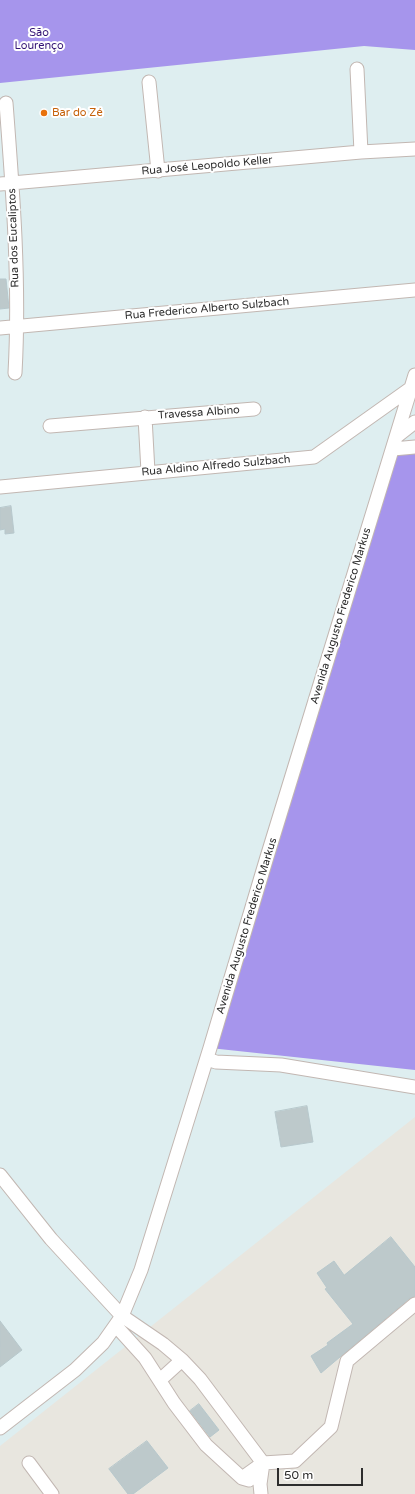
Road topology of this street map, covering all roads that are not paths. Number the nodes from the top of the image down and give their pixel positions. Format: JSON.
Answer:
{"nodes":[{"id":1,"x":357,"y":69,"type":"dead end"},
{"id":2,"x":149,"y":82,"type":"dead end"},
{"id":3,"x":6,"y":103,"type":"dead end"},
{"id":4,"x":415,"y":149,"type":"edge"},
{"id":5,"x":361,"y":152,"type":"junction"},
{"id":6,"x":158,"y":171,"type":"junction"},
{"id":7,"x":6,"y":184,"type":"edge"},
{"id":8,"x":415,"y":290,"type":"edge"},
{"id":9,"x":18,"y":326,"type":"junction"},
{"id":10,"x":0,"y":328,"type":"edge"},
{"id":11,"x":15,"y":373,"type":"dead end"},
{"id":12,"x":415,"y":375,"type":"edge"},
{"id":13,"x":411,"y":388,"type":"junction"},
{"id":14,"x":254,"y":409,"type":"dead end"},
{"id":15,"x":145,"y":417,"type":"junction"},
{"id":16,"x":415,"y":422,"type":"edge"},
{"id":17,"x":50,"y":426,"type":"dead end"},
{"id":18,"x":397,"y":436,"type":"junction"},
{"id":19,"x":415,"y":447,"type":"edge"},
{"id":20,"x":393,"y":449,"type":"junction"},
{"id":21,"x":148,"y":472,"type":"junction"},
{"id":22,"x":0,"y":487,"type":"edge"},
{"id":23,"x":207,"y":1059,"type":"junction"},
{"id":24,"x":415,"y":1086,"type":"edge"},
{"id":25,"x":0,"y":1175,"type":"edge"},
{"id":26,"x":415,"y":1304,"type":"edge"},
{"id":27,"x":119,"y":1321,"type":"junction"},
{"id":28,"x":182,"y":1360,"type":"junction"},
{"id":29,"x":160,"y":1380,"type":"junction"},
{"id":30,"x":0,"y":1428,"type":"edge"},
{"id":31,"x":29,"y":1462,"type":"dead end"},
{"id":32,"x":263,"y":1463,"type":"junction"},
{"id":33,"x":242,"y":1478,"type":"junction"},
{"id":34,"x":260,"y":1489,"type":"edge"},
{"id":35,"x":52,"y":1494,"type":"edge"}],
"edges":[{"from":1,"to":5,"type":"street"},
{"from":2,"to":6,"type":"street"},
{"from":3,"to":7,"type":"street","name":"Rua dos Eucaliptos"},
{"from":4,"to":5,"type":"street","name":"Rua José Leopoldo Keller"},
{"from":5,"to":6,"type":"street","name":"Rua José Leopoldo Keller"},
{"from":6,"to":7,"type":"street","name":"Rua José Leopoldo Keller"},
{"from":7,"to":9,"type":"street","name":"Rua dos Eucaliptos"},
{"from":8,"to":9,"type":"street","name":"Rua Frederico Alberto Sulzbach"},
{"from":9,"to":10,"type":"street","name":"Rua Frederico Alberto Sulzbach"},
{"from":9,"to":11,"type":"street","name":"Rua dos Eucaliptos"},
{"from":12,"to":13,"type":"street","name":"Avenida Augusto Frederico Markus"},
{"from":13,"to":18,"type":"street","name":"Avenida Augusto Frederico Markus"},
{"from":13,"to":21,"type":"street","name":"Rua Aldino Alfredo Sulzbach"},
{"from":14,"to":15,"type":"street","name":"Travessa Albino"},
{"from":15,"to":17,"type":"street","name":"Travessa Albino"},
{"from":15,"to":21,"type":"street","name":"Travessa Albino"},
{"from":16,"to":18,"type":"street"},
{"from":18,"to":20,"type":"street","name":"Avenida Augusto Frederico Markus"},
{"from":19,"to":20,"type":"street"},
{"from":20,"to":23,"type":"street","name":"Avenida Augusto Frederico Markus"},
{"from":21,"to":22,"type":"street","name":"Rua Aldino Alfredo Sulzbach"},
{"from":23,"to":24,"type":"street"},
{"from":23,"to":27,"type":"street","name":"Avenida Augusto Frederico Markus"},
{"from":25,"to":27,"type":"street"},
{"from":26,"to":32,"type":"street"},
{"from":27,"to":28,"type":"street"},
{"from":27,"to":29,"type":"street"},
{"from":27,"to":30,"type":"street","name":"Avenida Augusto Frederico Markus"},
{"from":28,"to":29,"type":"street"},
{"from":28,"to":32,"type":"street"},
{"from":29,"to":33,"type":"street"},
{"from":31,"to":35,"type":"street"},
{"from":32,"to":33,"type":"street"},
{"from":32,"to":34,"type":"street"},
{"from":33,"to":34,"type":"street"}]}
